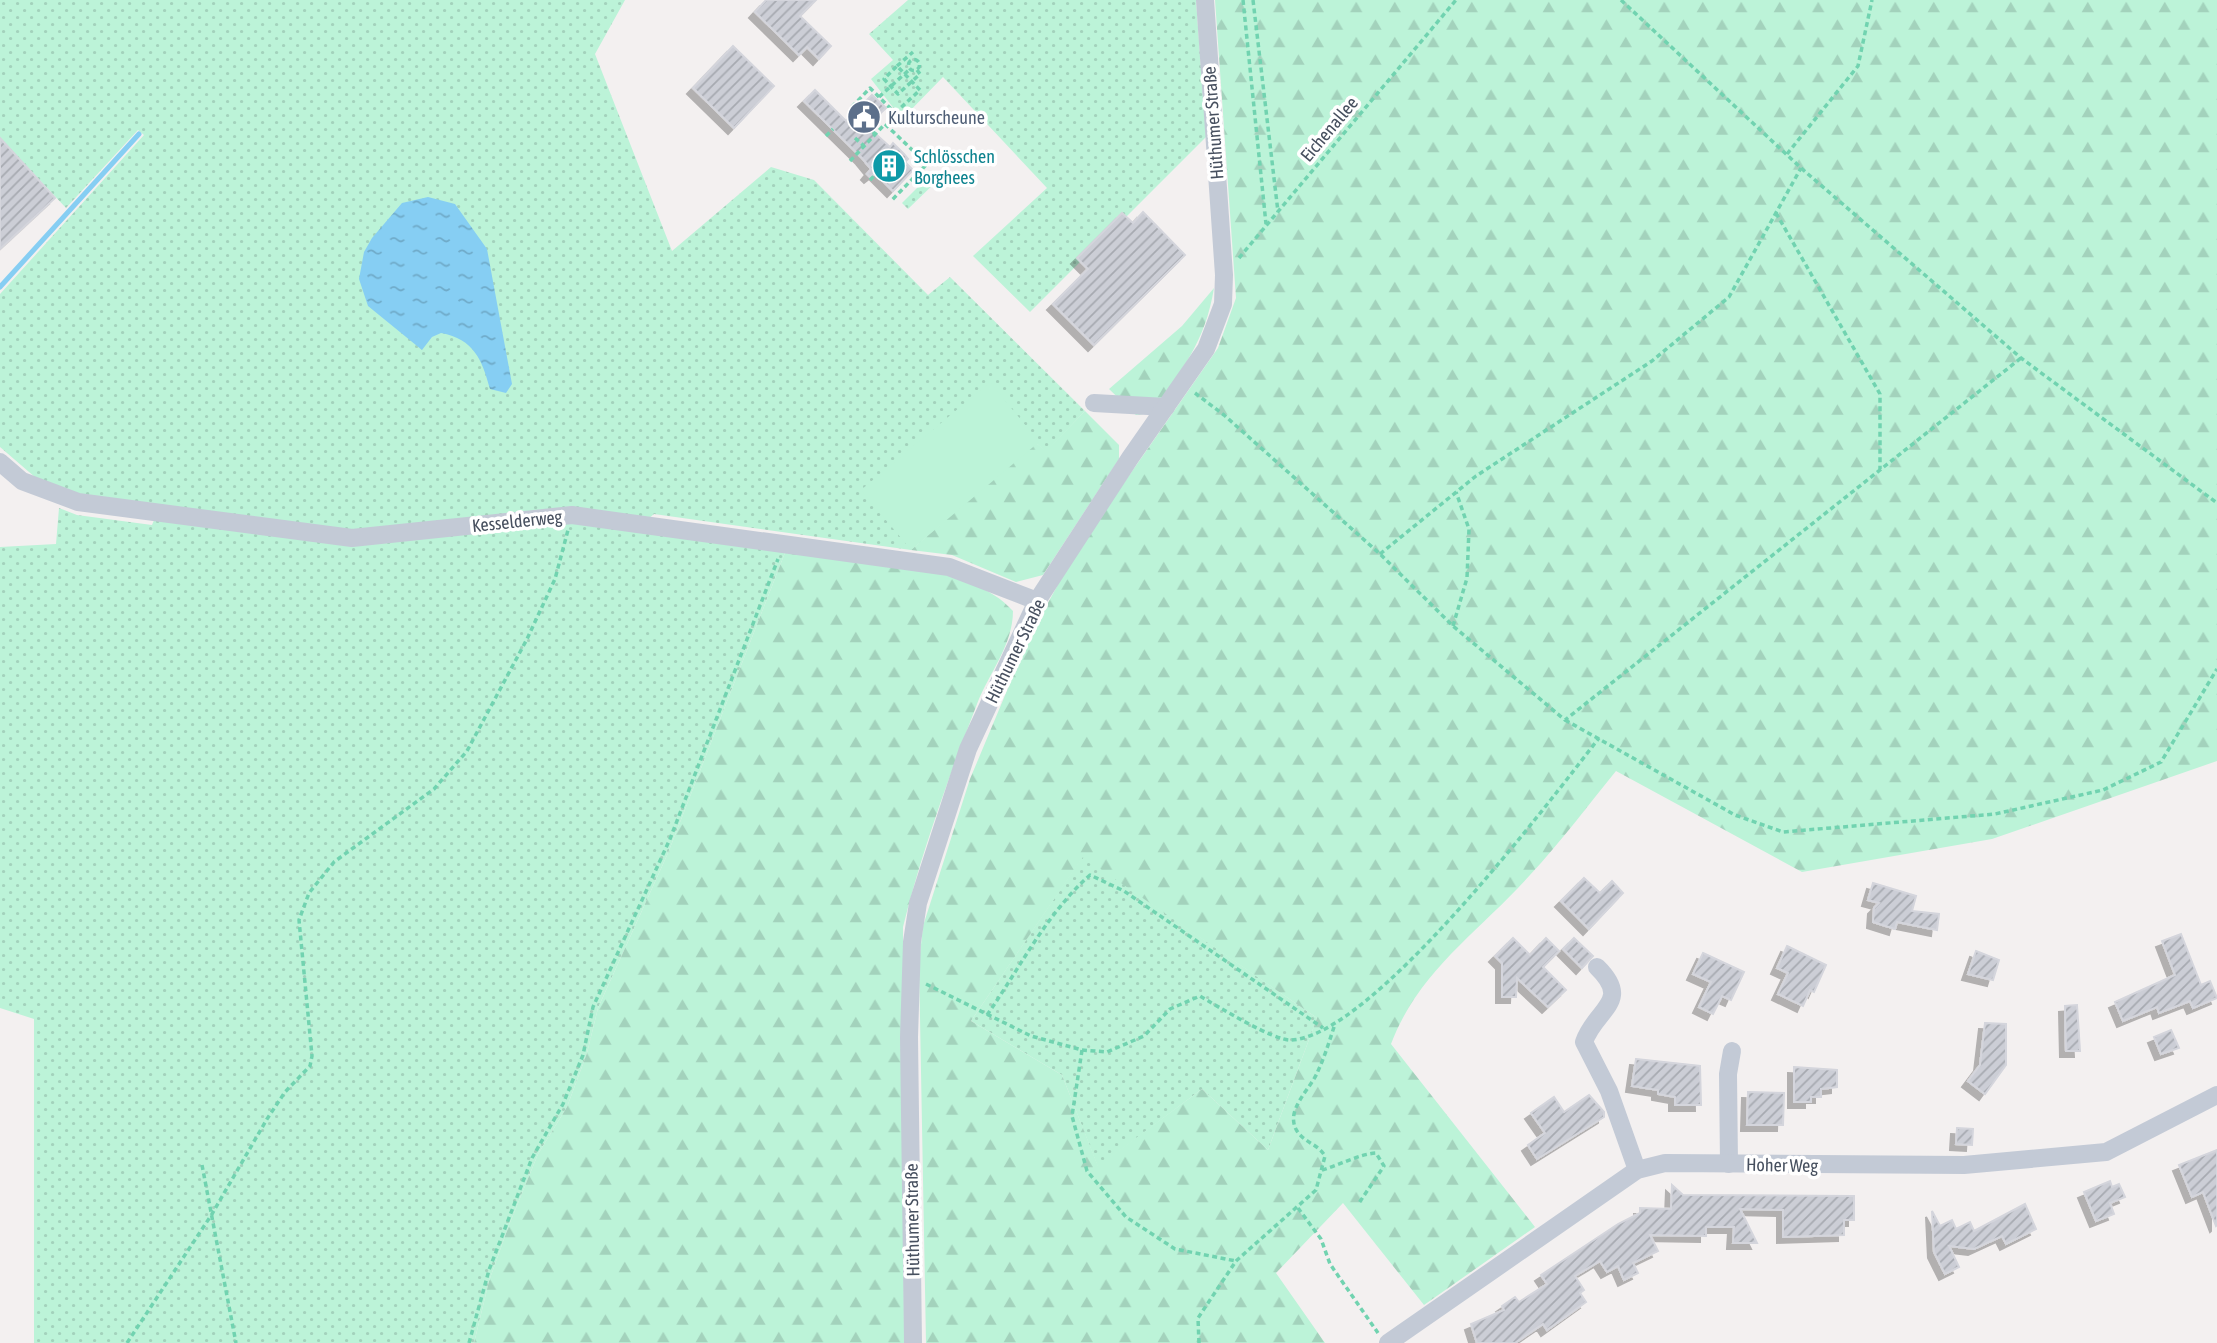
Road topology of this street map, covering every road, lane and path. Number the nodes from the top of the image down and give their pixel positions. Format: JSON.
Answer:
{"nodes":[{"id":1,"x":1205,"y":0,"type":"edge"},
{"id":2,"x":1243,"y":0,"type":"edge"},
{"id":3,"x":1253,"y":0,"type":"edge"},
{"id":4,"x":1456,"y":0,"type":"edge"},
{"id":5,"x":1621,"y":0,"type":"edge"},
{"id":6,"x":1872,"y":0,"type":"edge"},
{"id":7,"x":913,"y":52,"type":"dead end"},
{"id":8,"x":908,"y":60,"type":"junction"},
{"id":9,"x":897,"y":66,"type":"junction"},
{"id":10,"x":910,"y":69,"type":"junction"},
{"id":11,"x":917,"y":70,"type":"junction"},
{"id":12,"x":905,"y":74,"type":"junction"},
{"id":13,"x":912,"y":82,"type":"junction"},
{"id":14,"x":891,"y":86,"type":"junction"},
{"id":15,"x":879,"y":98,"type":"junction"},
{"id":16,"x":854,"y":113,"type":"dead end"},
{"id":17,"x":895,"y":113,"type":"junction"},
{"id":18,"x":886,"y":124,"type":"junction"},
{"id":19,"x":867,"y":126,"type":"dead end"},
{"id":20,"x":833,"y":129,"type":"dead end"},
{"id":21,"x":876,"y":134,"type":"junction"},
{"id":22,"x":826,"y":136,"type":"dead end"},
{"id":23,"x":855,"y":138,"type":"dead end"},
{"id":24,"x":906,"y":144,"type":"junction"},
{"id":25,"x":864,"y":146,"type":"junction"},
{"id":26,"x":901,"y":150,"type":"dead end"},
{"id":27,"x":1787,"y":154,"type":"junction"},
{"id":28,"x":850,"y":160,"type":"dead end"},
{"id":29,"x":1801,"y":168,"type":"junction"},
{"id":30,"x":876,"y":174,"type":"dead end"},
{"id":31,"x":870,"y":180,"type":"dead end"},
{"id":32,"x":891,"y":201,"type":"dead end"},
{"id":33,"x":1278,"y":212,"type":"junction"},
{"id":34,"x":1776,"y":212,"type":"junction"},
{"id":35,"x":1266,"y":225,"type":"junction"},
{"id":36,"x":1224,"y":275,"type":"junction"},
{"id":37,"x":2021,"y":358,"type":"junction"},
{"id":38,"x":1182,"y":383,"type":"junction"},
{"id":39,"x":1094,"y":403,"type":"dead end"},
{"id":40,"x":1166,"y":407,"type":"junction"},
{"id":41,"x":0,"y":462,"type":"edge"},
{"id":42,"x":1880,"y":469,"type":"junction"},
{"id":43,"x":1457,"y":492,"type":"junction"},
{"id":44,"x":2217,"y":503,"type":"edge"},
{"id":45,"x":572,"y":515,"type":"junction"},
{"id":46,"x":785,"y":542,"type":"junction"},
{"id":47,"x":1380,"y":554,"type":"junction"},
{"id":48,"x":1037,"y":601,"type":"junction"},
{"id":49,"x":1453,"y":626,"type":"junction"},
{"id":50,"x":2217,"y":669,"type":"edge"},
{"id":51,"x":1565,"y":720,"type":"junction"},
{"id":52,"x":1599,"y":738,"type":"junction"},
{"id":53,"x":1597,"y":967,"type":"dead end"},
{"id":54,"x":911,"y":975,"type":"junction"},
{"id":55,"x":987,"y":1016,"type":"junction"},
{"id":56,"x":1335,"y":1024,"type":"junction"},
{"id":57,"x":1322,"y":1028,"type":"junction"},
{"id":58,"x":1082,"y":1050,"type":"junction"},
{"id":59,"x":1732,"y":1051,"type":"dead end"},
{"id":60,"x":2217,"y":1096,"type":"edge"},
{"id":61,"x":1729,"y":1164,"type":"junction"},
{"id":62,"x":202,"y":1165,"type":"dead end"},
{"id":63,"x":1322,"y":1170,"type":"junction"},
{"id":64,"x":1637,"y":1170,"type":"junction"},
{"id":65,"x":1359,"y":1203,"type":"dead end"},
{"id":66,"x":1298,"y":1208,"type":"junction"},
{"id":67,"x":212,"y":1214,"type":"junction"},
{"id":68,"x":1236,"y":1261,"type":"junction"},
{"id":69,"x":127,"y":1343,"type":"edge"},
{"id":70,"x":236,"y":1343,"type":"edge"},
{"id":71,"x":469,"y":1343,"type":"edge"},
{"id":72,"x":914,"y":1343,"type":"edge"},
{"id":73,"x":1199,"y":1343,"type":"edge"},
{"id":74,"x":1386,"y":1343,"type":"edge"}],
"edges":[{"from":1,"to":36,"type":"street","name":"Hüthumer Straße"},
{"from":2,"to":35,"type":"path"},
{"from":3,"to":33,"type":"path"},
{"from":4,"to":33,"type":"path","name":"Eichenallee"},
{"from":5,"to":27,"type":"path"},
{"from":6,"to":27,"type":"path"},
{"from":7,"to":8,"type":"path"},
{"from":8,"to":9,"type":"path"},
{"from":8,"to":10,"type":"path"},
{"from":8,"to":11,"type":"path"},
{"from":9,"to":12,"type":"path"},
{"from":9,"to":14,"type":"path"},
{"from":10,"to":11,"type":"path"},
{"from":10,"to":12,"type":"path"},
{"from":11,"to":13,"type":"path"},
{"from":12,"to":13,"type":"path"},
{"from":12,"to":14,"type":"path"},
{"from":13,"to":14,"type":"path"},
{"from":13,"to":17,"type":"path"},
{"from":14,"to":15,"type":"path"},
{"from":15,"to":16,"type":"path"},
{"from":15,"to":17,"type":"path"},
{"from":17,"to":18,"type":"path"},
{"from":18,"to":21,"type":"path"},
{"from":18,"to":24,"type":"path"},
{"from":19,"to":21,"type":"path"},
{"from":20,"to":22,"type":"path"},
{"from":21,"to":25,"type":"path"},
{"from":23,"to":25,"type":"path"},
{"from":24,"to":26,"type":"path"},
{"from":24,"to":32,"type":"path"},
{"from":25,"to":28,"type":"path"},
{"from":27,"to":29,"type":"path"},
{"from":29,"to":34,"type":"path"},
{"from":29,"to":37,"type":"path"},
{"from":30,"to":31,"type":"path"},
{"from":33,"to":35,"type":"path","name":"Eichenallee"},
{"from":34,"to":42,"type":"path"},
{"from":34,"to":43,"type":"path"},
{"from":35,"to":36,"type":"path","name":"Eichenallee"},
{"from":36,"to":38,"type":"street","name":"Hüthumer Straße"},
{"from":37,"to":42,"type":"path"},
{"from":37,"to":44,"type":"path"},
{"from":38,"to":40,"type":"street","name":"Hüthumer Straße"},
{"from":38,"to":47,"type":"path"},
{"from":39,"to":40,"type":"street"},
{"from":40,"to":48,"type":"street","name":"Hüthumer Straße"},
{"from":41,"to":45,"type":"street","name":"Kesselderweg"},
{"from":42,"to":51,"type":"path"},
{"from":43,"to":47,"type":"path"},
{"from":43,"to":49,"type":"path"},
{"from":45,"to":46,"type":"street","name":"Kesselderweg"},
{"from":45,"to":67,"type":"path"},
{"from":46,"to":48,"type":"street","name":"Kesselderweg"},
{"from":46,"to":71,"type":"path"},
{"from":47,"to":49,"type":"path"},
{"from":48,"to":54,"type":"street","name":"Hüthumer Straße"},
{"from":49,"to":51,"type":"path"},
{"from":50,"to":52,"type":"path"},
{"from":51,"to":52,"type":"path"},
{"from":52,"to":56,"type":"path"},
{"from":53,"to":64,"type":"street"},
{"from":54,"to":55,"type":"path"},
{"from":54,"to":72,"type":"street","name":"Hüthumer Straße"},
{"from":55,"to":57,"type":"path"},
{"from":55,"to":58,"type":"path"},
{"from":56,"to":57,"type":"path"},
{"from":56,"to":63,"type":"path"},
{"from":57,"to":58,"type":"path"},
{"from":58,"to":68,"type":"path"},
{"from":59,"to":61,"type":"street"},
{"from":60,"to":61,"type":"street","name":"Hoher Weg"},
{"from":61,"to":64,"type":"street","name":"Hoher Weg"},
{"from":62,"to":67,"type":"path"},
{"from":63,"to":65,"type":"path"},
{"from":63,"to":66,"type":"path"},
{"from":64,"to":74,"type":"street","name":"Hoher Weg"},
{"from":66,"to":68,"type":"path"},
{"from":66,"to":74,"type":"path"},
{"from":67,"to":69,"type":"path"},
{"from":67,"to":70,"type":"path"},
{"from":68,"to":73,"type":"path"}]}
